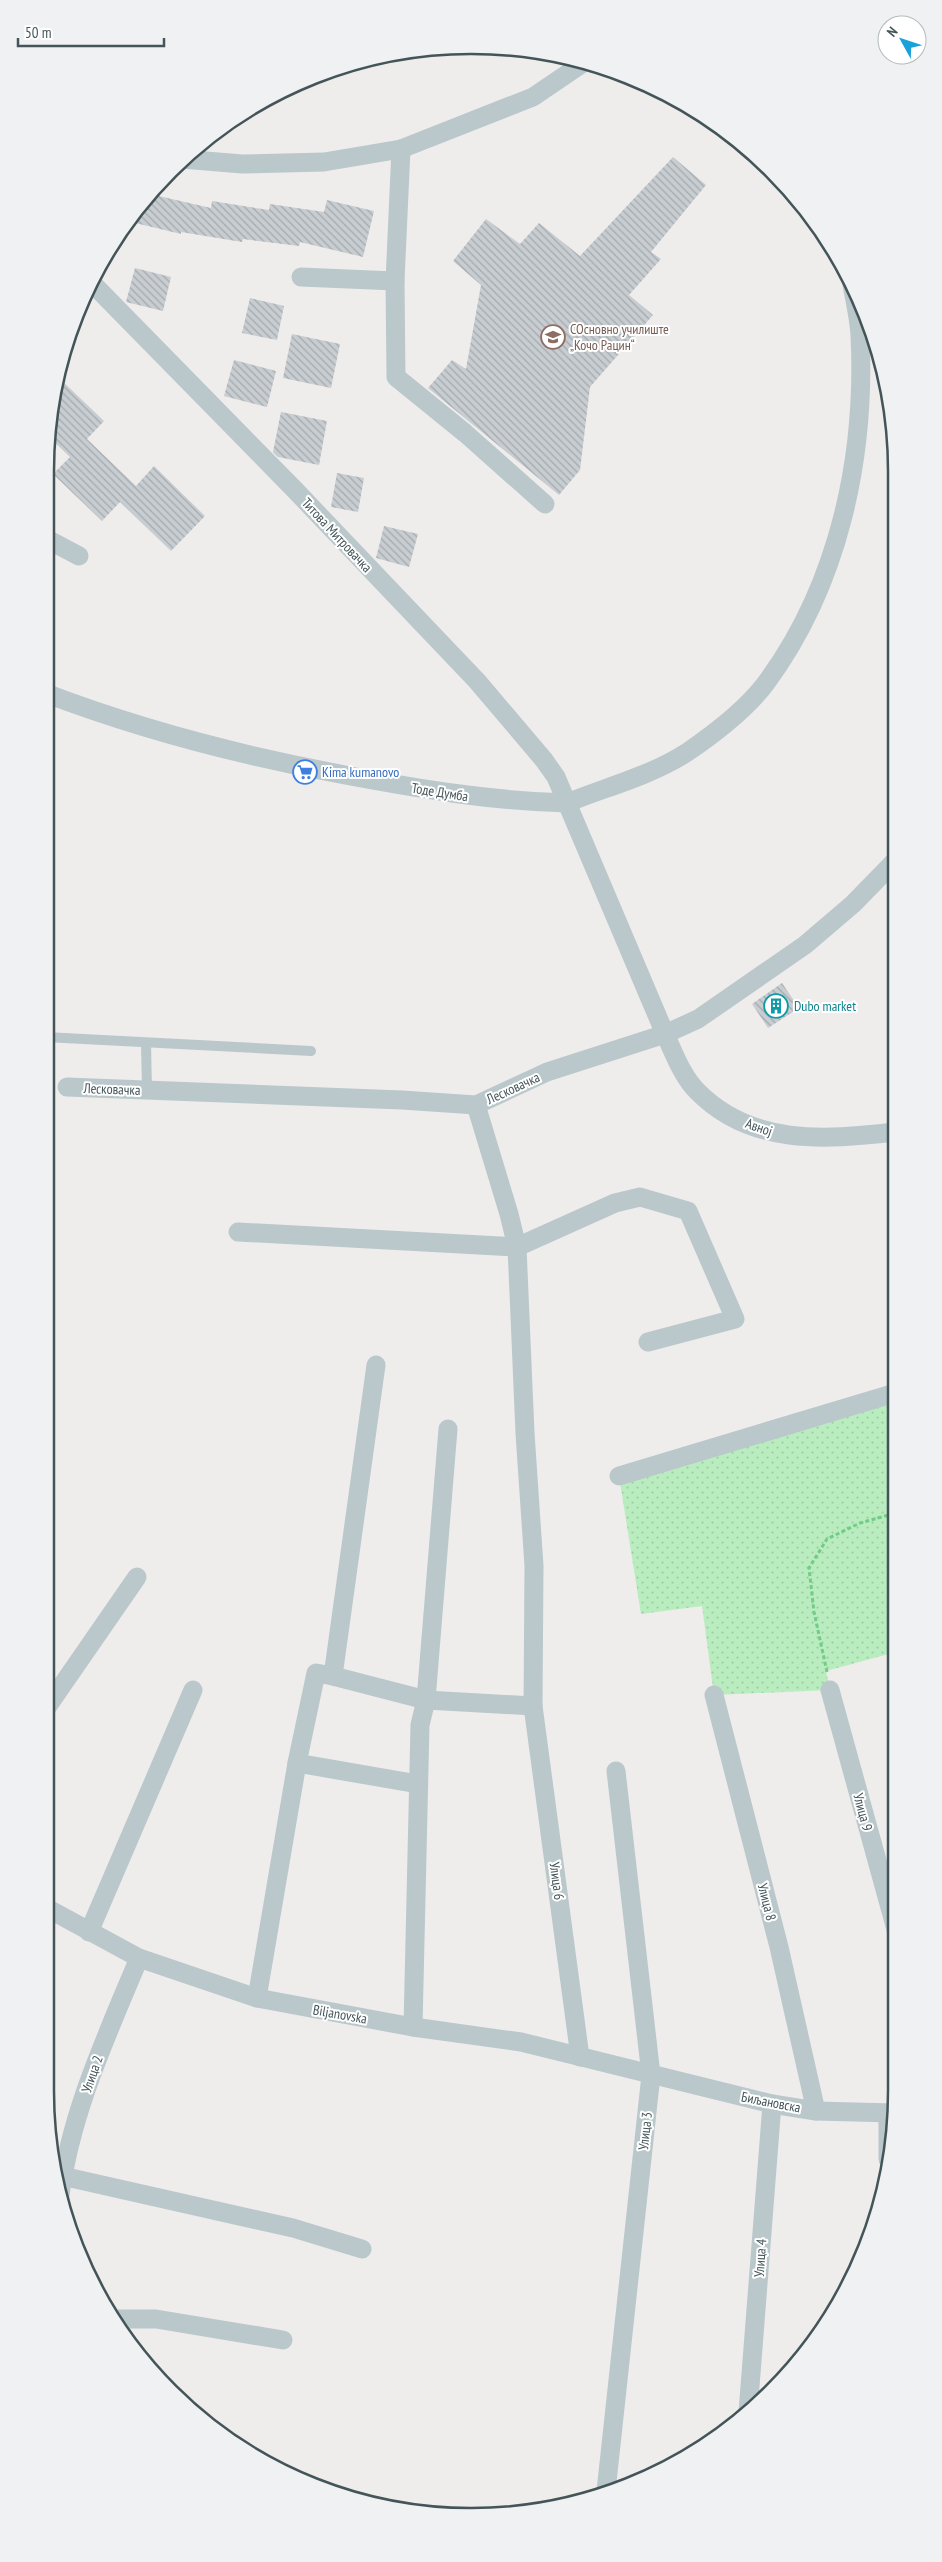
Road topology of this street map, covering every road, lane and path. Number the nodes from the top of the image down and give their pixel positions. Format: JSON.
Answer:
{"nodes":[{"id":1,"x":577,"y":68,"type":"edge"},
{"id":2,"x":401,"y":149,"type":"junction"},
{"id":3,"x":193,"y":160,"type":"edge"},
{"id":4,"x":300,"y":277,"type":"dead end"},
{"id":5,"x":395,"y":282,"type":"junction"},
{"id":6,"x":96,"y":287,"type":"edge"},
{"id":7,"x":857,"y":313,"type":"edge"},
{"id":8,"x":545,"y":504,"type":"dead end"},
{"id":9,"x":54,"y":543,"type":"edge"},
{"id":10,"x":79,"y":556,"type":"dead end"},
{"id":11,"x":54,"y":696,"type":"edge"},
{"id":12,"x":568,"y":803,"type":"junction"},
{"id":13,"x":888,"y":868,"type":"edge"},
{"id":14,"x":665,"y":1034,"type":"junction"},
{"id":15,"x":54,"y":1038,"type":"edge"},
{"id":16,"x":146,"y":1043,"type":"junction"},
{"id":17,"x":311,"y":1051,"type":"dead end"},
{"id":18,"x":67,"y":1087,"type":"dead end"},
{"id":19,"x":147,"y":1090,"type":"junction"},
{"id":20,"x":476,"y":1105,"type":"junction"},
{"id":21,"x":888,"y":1133,"type":"edge"},
{"id":22,"x":238,"y":1232,"type":"dead end"},
{"id":23,"x":517,"y":1248,"type":"junction"},
{"id":24,"x":648,"y":1342,"type":"dead end"},
{"id":25,"x":376,"y":1365,"type":"dead end"},
{"id":26,"x":888,"y":1395,"type":"edge"},
{"id":27,"x":448,"y":1429,"type":"dead end"},
{"id":28,"x":619,"y":1476,"type":"dead end"},
{"id":29,"x":888,"y":1516,"type":"edge"},
{"id":30,"x":137,"y":1577,"type":"dead end"},
{"id":31,"x":334,"y":1676,"type":"junction"},
{"id":32,"x":193,"y":1690,"type":"dead end"},
{"id":33,"x":830,"y":1690,"type":"joint"},
{"id":34,"x":714,"y":1695,"type":"dead end"},
{"id":35,"x":54,"y":1697,"type":"edge"},
{"id":36,"x":426,"y":1700,"type":"junction"},
{"id":37,"x":533,"y":1706,"type":"junction"},
{"id":38,"x":296,"y":1763,"type":"junction"},
{"id":39,"x":616,"y":1771,"type":"dead end"},
{"id":40,"x":418,"y":1784,"type":"junction"},
{"id":41,"x":888,"y":1900,"type":"edge"},
{"id":42,"x":54,"y":1912,"type":"edge"},
{"id":43,"x":89,"y":1932,"type":"junction"},
{"id":44,"x":138,"y":1958,"type":"junction"},
{"id":45,"x":257,"y":1998,"type":"junction"},
{"id":46,"x":413,"y":2027,"type":"junction"},
{"id":47,"x":580,"y":2057,"type":"junction"},
{"id":48,"x":651,"y":2075,"type":"junction"},
{"id":49,"x":772,"y":2104,"type":"junction"},
{"id":50,"x":816,"y":2111,"type":"junction"},
{"id":51,"x":887,"y":2113,"type":"edge"},
{"id":52,"x":62,"y":2174,"type":"edge"},
{"id":53,"x":62,"y":2176,"type":"edge"},
{"id":54,"x":362,"y":2249,"type":"dead end"},
{"id":55,"x":122,"y":2319,"type":"edge"},
{"id":56,"x":283,"y":2340,"type":"dead end"},
{"id":57,"x":749,"y":2402,"type":"edge"},
{"id":58,"x":607,"y":2485,"type":"edge"}],
"edges":[{"from":1,"to":2,"type":"street"},
{"from":2,"to":3,"type":"street"},
{"from":2,"to":5,"type":"street"},
{"from":4,"to":5,"type":"street"},
{"from":5,"to":8,"type":"street"},
{"from":6,"to":12,"type":"street","name":"Титова Митровачка"},
{"from":7,"to":12,"type":"street"},
{"from":9,"to":10,"type":"street"},
{"from":11,"to":12,"type":"street","name":"Тоде Думба"},
{"from":12,"to":14,"type":"street"},
{"from":13,"to":14,"type":"street","name":"Лесковачка"},
{"from":14,"to":20,"type":"street","name":"Лесковачка"},
{"from":14,"to":21,"type":"street","name":"Авној"},
{"from":15,"to":16,"type":"lane"},
{"from":16,"to":17,"type":"lane"},
{"from":16,"to":19,"type":"lane"},
{"from":18,"to":19,"type":"street","name":"Лесковачка"},
{"from":19,"to":20,"type":"street","name":"Лесковачка"},
{"from":20,"to":23,"type":"street","name":"Улица 6"},
{"from":22,"to":23,"type":"street"},
{"from":23,"to":24,"type":"street"},
{"from":23,"to":37,"type":"street","name":"Улица 6"},
{"from":25,"to":31,"type":"street"},
{"from":26,"to":28,"type":"street"},
{"from":27,"to":36,"type":"street"},
{"from":29,"to":33,"type":"path"},
{"from":30,"to":35,"type":"street"},
{"from":31,"to":36,"type":"street"},
{"from":31,"to":38,"type":"street"},
{"from":32,"to":43,"type":"street"},
{"from":33,"to":41,"type":"street","name":"Улица 9"},
{"from":34,"to":50,"type":"street","name":"Улица 8"},
{"from":36,"to":37,"type":"street"},
{"from":36,"to":40,"type":"street"},
{"from":37,"to":47,"type":"street","name":"Улица 6"},
{"from":38,"to":40,"type":"street"},
{"from":38,"to":45,"type":"street"},
{"from":39,"to":48,"type":"street","name":"Улица 3"},
{"from":40,"to":46,"type":"street"},
{"from":42,"to":43,"type":"street","name":"Biljanovska"},
{"from":43,"to":44,"type":"street","name":"Biljanovska"},
{"from":44,"to":45,"type":"street","name":"Biljanovska"},
{"from":44,"to":52,"type":"street","name":"Улица 2"},
{"from":45,"to":46,"type":"street","name":"Biljanovska"},
{"from":46,"to":47,"type":"street","name":"Biljanovska"},
{"from":47,"to":48,"type":"street","name":"Biljanovska"},
{"from":48,"to":49,"type":"street","name":"Биљановска"},
{"from":48,"to":58,"type":"street","name":"Улица 3"},
{"from":49,"to":50,"type":"street","name":"Биљановска"},
{"from":49,"to":57,"type":"street","name":"Улица 4"},
{"from":50,"to":51,"type":"street","name":"Биљановска"},
{"from":53,"to":54,"type":"street"},
{"from":55,"to":56,"type":"street"}]}
